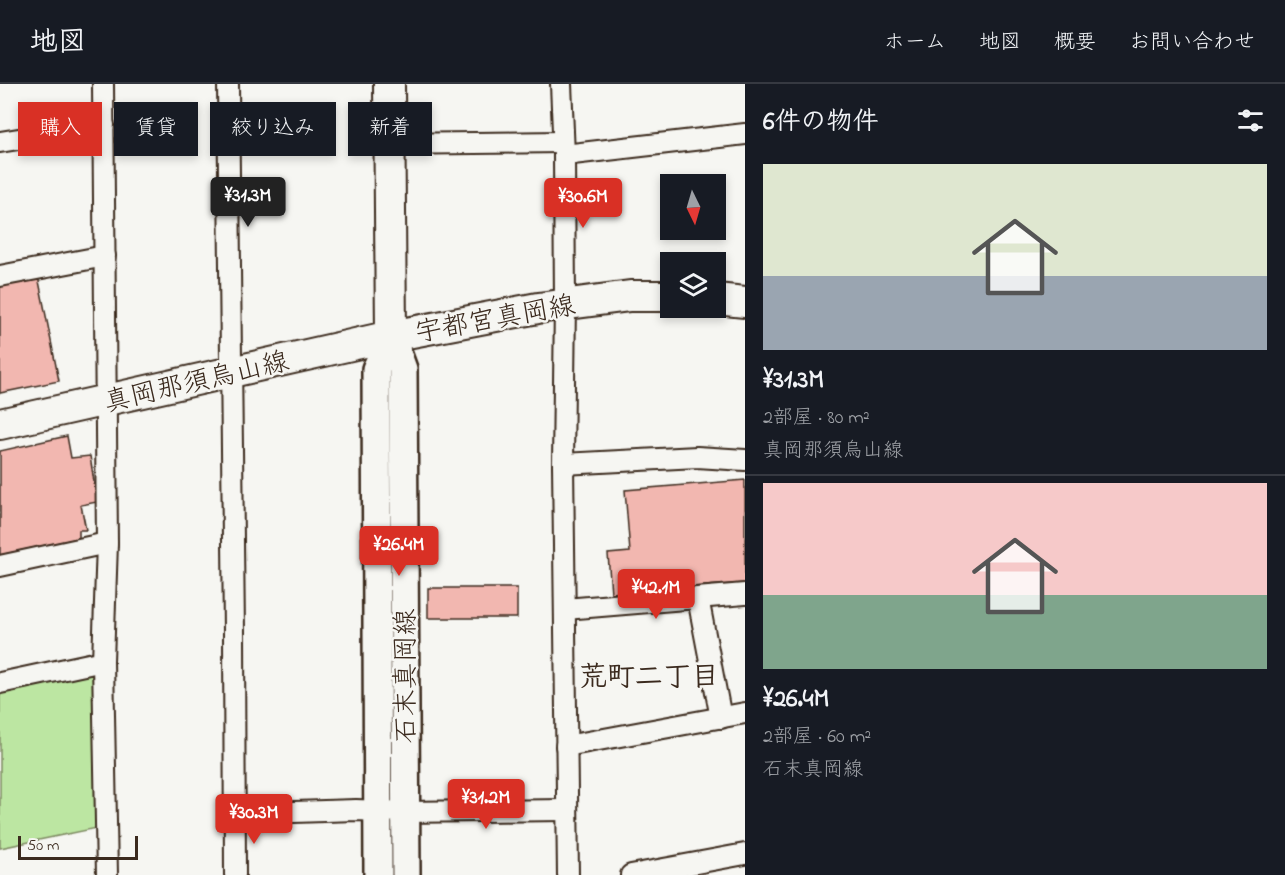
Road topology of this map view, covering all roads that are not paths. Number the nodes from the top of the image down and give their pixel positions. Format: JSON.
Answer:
{"nodes":[{"id":1,"x":103,"y":84,"type":"edge"},
{"id":2,"x":228,"y":84,"type":"edge"},
{"id":3,"x":388,"y":84,"type":"edge"},
{"id":4,"x":561,"y":84,"type":"edge"},
{"id":5,"x":388,"y":102,"type":"edge"},
{"id":6,"x":104,"y":125,"type":"junction"},
{"id":7,"x":745,"y":134,"type":"edge"},
{"id":8,"x":0,"y":142,"type":"edge"},
{"id":9,"x":432,"y":145,"type":"edge"},
{"id":10,"x":563,"y":148,"type":"junction"},
{"id":11,"x":389,"y":156,"type":"edge"},
{"id":12,"x":105,"y":256,"type":"junction"},
{"id":13,"x":0,"y":276,"type":"edge"},
{"id":14,"x":660,"y":296,"type":"edge"},
{"id":15,"x":726,"y":300,"type":"edge"},
{"id":16,"x":745,"y":302,"type":"edge"},
{"id":17,"x":565,"y":303,"type":"junction"},
{"id":18,"x":391,"y":336,"type":"junction"},
{"id":19,"x":231,"y":373,"type":"junction"},
{"id":20,"x":105,"y":401,"type":"junction"},
{"id":21,"x":0,"y":424,"type":"edge"},
{"id":22,"x":745,"y":460,"type":"edge"},
{"id":23,"x":563,"y":464,"type":"junction"},
{"id":24,"x":106,"y":543,"type":"junction"},
{"id":25,"x":0,"y":566,"type":"edge"},
{"id":26,"x":745,"y":594,"type":"edge"},
{"id":27,"x":698,"y":598,"type":"junction"},
{"id":28,"x":565,"y":609,"type":"junction"},
{"id":29,"x":104,"y":661,"type":"junction"},
{"id":30,"x":0,"y":683,"type":"edge"},
{"id":31,"x":745,"y":713,"type":"edge"},
{"id":32,"x":721,"y":718,"type":"junction"},
{"id":33,"x":566,"y":746,"type":"junction"},
{"id":34,"x":566,"y":810,"type":"junction"},
{"id":35,"x":377,"y":811,"type":"junction"},
{"id":36,"x":405,"y":812,"type":"junction"},
{"id":37,"x":235,"y":814,"type":"junction"},
{"id":38,"x":745,"y":854,"type":"edge"},
{"id":39,"x":107,"y":875,"type":"edge"},
{"id":40,"x":235,"y":875,"type":"edge"},
{"id":41,"x":378,"y":875,"type":"edge"},
{"id":42,"x":406,"y":875,"type":"edge"},
{"id":43,"x":568,"y":875,"type":"edge"},
{"id":44,"x":631,"y":875,"type":"edge"}],
"edges":[{"from":1,"to":6,"type":"street"},
{"from":2,"to":19,"type":"street"},
{"from":3,"to":5,"type":"main road","name":"宇都宮真岡線"},
{"from":4,"to":10,"type":"street"},
{"from":6,"to":8,"type":"street"},
{"from":6,"to":12,"type":"street"},
{"from":7,"to":10,"type":"street"},
{"from":9,"to":10,"type":"street"},
{"from":10,"to":17,"type":"street"},
{"from":11,"to":18,"type":"main road","name":"宇都宮真岡線"},
{"from":12,"to":13,"type":"street"},
{"from":12,"to":20,"type":"street"},
{"from":14,"to":17,"type":"main road","name":"宇都宮真岡線"},
{"from":15,"to":16,"type":"main road"},
{"from":17,"to":18,"type":"main road","name":"宇都宮真岡線"},
{"from":17,"to":23,"type":"street"},
{"from":18,"to":19,"type":"main road","name":"真岡那須烏山線"},
{"from":18,"to":35,"type":"main road","name":"石末真岡線"},
{"from":18,"to":36,"type":"main road","name":"石末真岡線"},
{"from":19,"to":20,"type":"main road","name":"真岡那須烏山線"},
{"from":19,"to":37,"type":"street"},
{"from":20,"to":21,"type":"main road","name":"真岡那須烏山線"},
{"from":20,"to":24,"type":"street"},
{"from":22,"to":23,"type":"street"},
{"from":23,"to":28,"type":"street"},
{"from":24,"to":25,"type":"street"},
{"from":24,"to":29,"type":"street"},
{"from":26,"to":27,"type":"street"},
{"from":27,"to":28,"type":"street"},
{"from":27,"to":32,"type":"street"},
{"from":28,"to":33,"type":"street"},
{"from":29,"to":30,"type":"street"},
{"from":29,"to":39,"type":"street"},
{"from":31,"to":32,"type":"street"},
{"from":32,"to":33,"type":"street"},
{"from":33,"to":34,"type":"street"},
{"from":34,"to":36,"type":"street"},
{"from":34,"to":43,"type":"street"},
{"from":35,"to":36,"type":"street"},
{"from":35,"to":37,"type":"street"},
{"from":35,"to":41,"type":"main road","name":"石末真岡線"},
{"from":36,"to":42,"type":"main road","name":"石末真岡線"},
{"from":37,"to":40,"type":"street"},
{"from":38,"to":44,"type":"street"}]}
